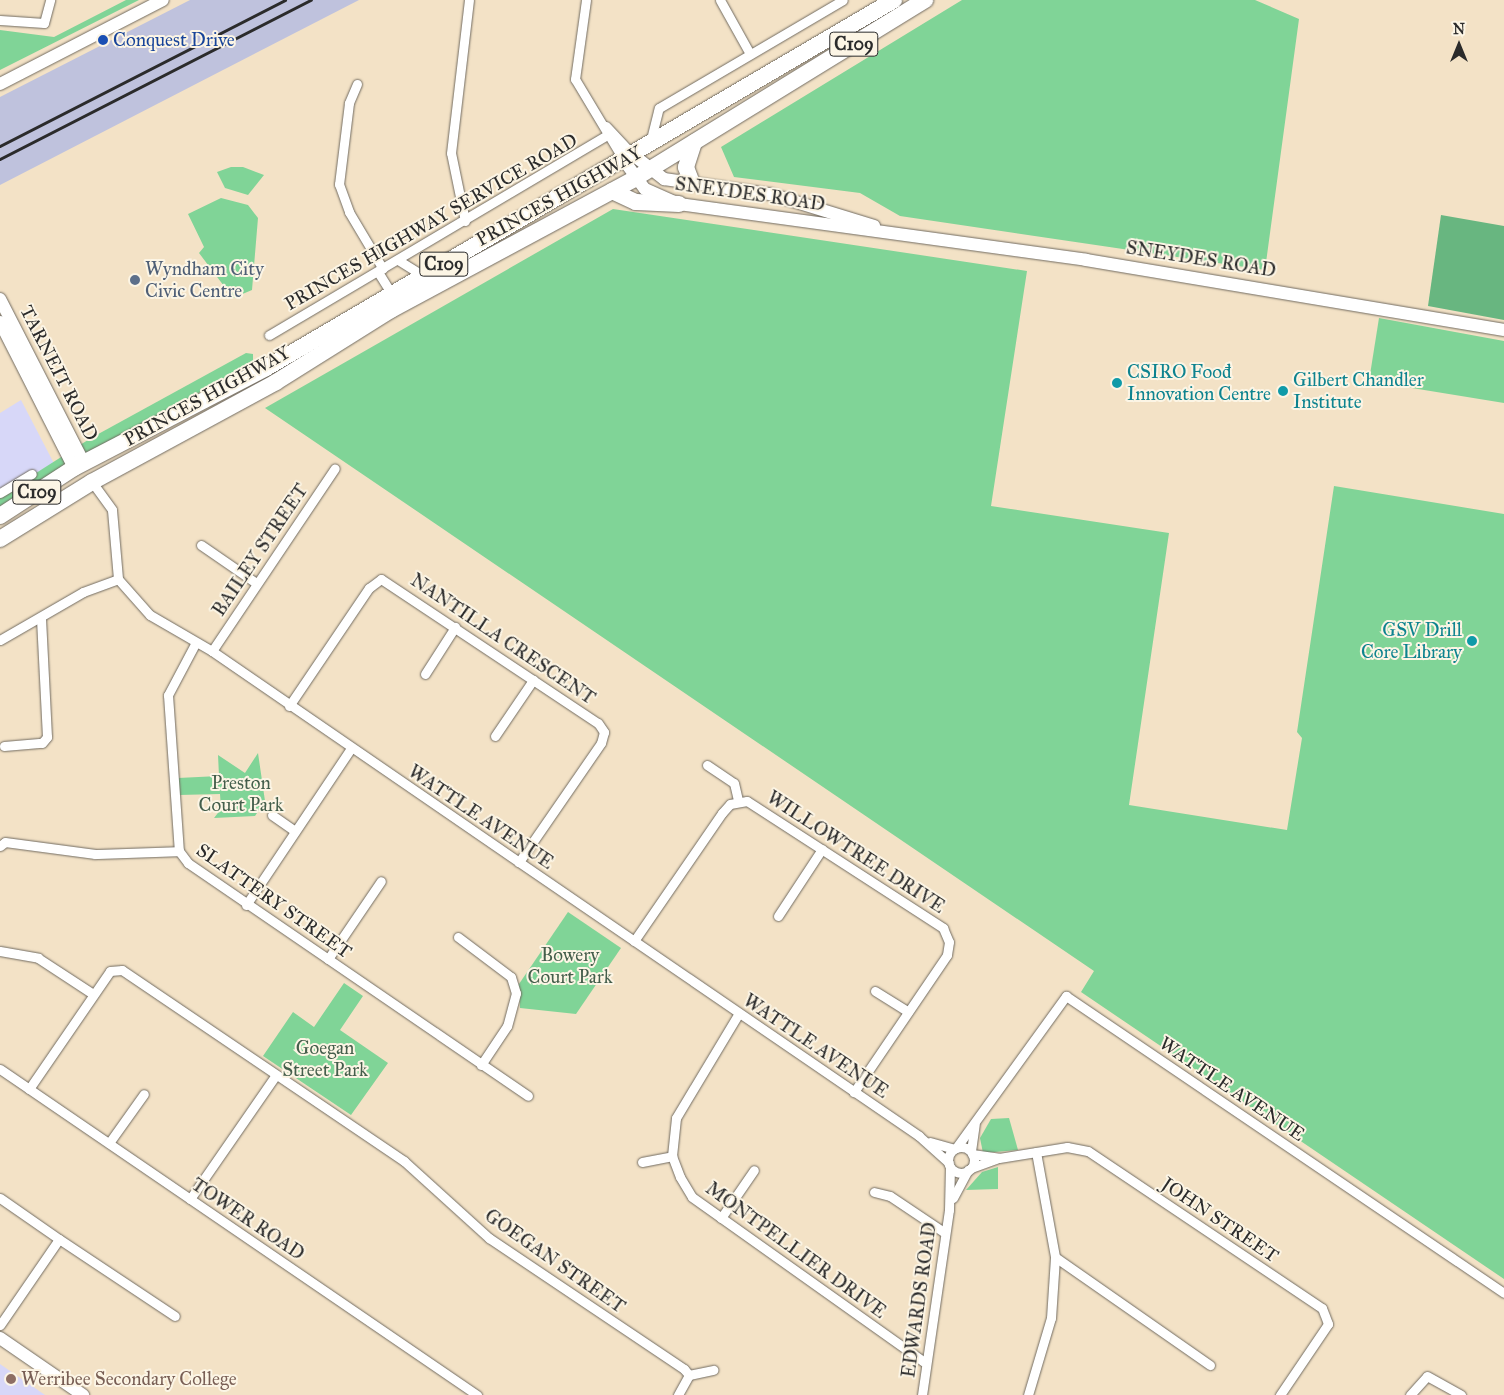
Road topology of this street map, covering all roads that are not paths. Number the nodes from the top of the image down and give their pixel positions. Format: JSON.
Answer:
{"nodes":[{"id":1,"x":50,"y":0,"type":"edge"},
{"id":2,"x":163,"y":0,"type":"edge"},
{"id":3,"x":469,"y":0,"type":"edge"},
{"id":4,"x":586,"y":0,"type":"edge"},
{"id":5,"x":720,"y":0,"type":"edge"},
{"id":6,"x":843,"y":0,"type":"edge"},
{"id":7,"x":894,"y":0,"type":"edge"},
{"id":8,"x":925,"y":0,"type":"edge"},
{"id":9,"x":0,"y":20,"type":"edge"},
{"id":10,"x":750,"y":54,"type":"junction"},
{"id":11,"x":42,"y":62,"type":"junction"},
{"id":12,"x":0,"y":76,"type":"edge"},
{"id":13,"x":0,"y":84,"type":"edge"},
{"id":14,"x":357,"y":84,"type":"dead end"},
{"id":15,"x":604,"y":125,"type":"junction"},
{"id":16,"x":608,"y":135,"type":"junction"},
{"id":17,"x":694,"y":142,"type":"junction"},
{"id":18,"x":650,"y":143,"type":"junction"},
{"id":19,"x":627,"y":157,"type":"junction"},
{"id":20,"x":649,"y":170,"type":"junction"},
{"id":21,"x":634,"y":179,"type":"junction"},
{"id":22,"x":692,"y":183,"type":"junction"},
{"id":23,"x":612,"y":191,"type":"junction"},
{"id":24,"x":679,"y":204,"type":"junction"},
{"id":25,"x":465,"y":221,"type":"junction"},
{"id":26,"x":890,"y":231,"type":"junction"},
{"id":27,"x":398,"y":260,"type":"junction"},
{"id":28,"x":380,"y":270,"type":"junction"},
{"id":29,"x":424,"y":276,"type":"junction"},
{"id":30,"x":392,"y":294,"type":"junction"},
{"id":31,"x":415,"y":296,"type":"junction"},
{"id":32,"x":0,"y":299,"type":"edge"},
{"id":33,"x":0,"y":322,"type":"edge"},
{"id":34,"x":1504,"y":330,"type":"edge"},
{"id":35,"x":269,"y":335,"type":"dead end"},
{"id":36,"x":266,"y":368,"type":"junction"},
{"id":37,"x":276,"y":382,"type":"junction"},
{"id":38,"x":79,"y":466,"type":"junction"},
{"id":39,"x":335,"y":468,"type":"dead end"},
{"id":40,"x":32,"y":474,"type":"dead end"},
{"id":41,"x":92,"y":482,"type":"junction"},
{"id":42,"x":0,"y":493,"type":"edge"},
{"id":43,"x":0,"y":516,"type":"edge"},
{"id":44,"x":0,"y":539,"type":"edge"},
{"id":45,"x":201,"y":545,"type":"dead end"},
{"id":46,"x":118,"y":579,"type":"junction"},
{"id":47,"x":256,"y":583,"type":"junction"},
{"id":48,"x":41,"y":618,"type":"junction"},
{"id":49,"x":455,"y":627,"type":"junction"},
{"id":50,"x":0,"y":640,"type":"edge"},
{"id":51,"x":194,"y":644,"type":"junction"},
{"id":52,"x":212,"y":651,"type":"junction"},
{"id":53,"x":425,"y":674,"type":"dead end"},
{"id":54,"x":533,"y":680,"type":"junction"},
{"id":55,"x":289,"y":706,"type":"junction"},
{"id":56,"x":495,"y":736,"type":"dead end"},
{"id":57,"x":4,"y":746,"type":"dead end"},
{"id":58,"x":351,"y":748,"type":"junction"},
{"id":59,"x":707,"y":765,"type":"dead end"},
{"id":60,"x":738,"y":801,"type":"junction"},
{"id":61,"x":272,"y":815,"type":"dead end"},
{"id":62,"x":295,"y":831,"type":"junction"},
{"id":63,"x":0,"y":846,"type":"edge"},
{"id":64,"x":822,"y":850,"type":"junction"},
{"id":65,"x":179,"y":851,"type":"junction"},
{"id":66,"x":519,"y":862,"type":"junction"},
{"id":67,"x":381,"y":881,"type":"dead end"},
{"id":68,"x":246,"y":904,"type":"junction"},
{"id":69,"x":778,"y":916,"type":"dead end"},
{"id":70,"x":458,"y":937,"type":"dead end"},
{"id":71,"x":634,"y":941,"type":"junction"},
{"id":72,"x":0,"y":951,"type":"edge"},
{"id":73,"x":328,"y":959,"type":"junction"},
{"id":74,"x":875,"y":991,"type":"dead end"},
{"id":75,"x":93,"y":994,"type":"junction"},
{"id":76,"x":908,"y":1012,"type":"junction"},
{"id":77,"x":739,"y":1013,"type":"junction"},
{"id":78,"x":481,"y":1064,"type":"junction"},
{"id":79,"x":0,"y":1069,"type":"edge"},
{"id":80,"x":276,"y":1075,"type":"junction"},
{"id":81,"x":29,"y":1089,"type":"junction"},
{"id":82,"x":854,"y":1092,"type":"junction"},
{"id":83,"x":144,"y":1094,"type":"dead end"},
{"id":84,"x":528,"y":1096,"type":"dead end"},
{"id":85,"x":978,"y":1117,"type":"junction"},
{"id":86,"x":918,"y":1136,"type":"junction"},
{"id":87,"x":109,"y":1143,"type":"junction"},
{"id":88,"x":955,"y":1149,"type":"junction"},
{"id":89,"x":1036,"y":1152,"type":"junction"},
{"id":90,"x":972,"y":1153,"type":"junction"},
{"id":91,"x":672,"y":1156,"type":"junction"},
{"id":92,"x":999,"y":1158,"type":"junction"},
{"id":93,"x":642,"y":1162,"type":"dead end"},
{"id":94,"x":950,"y":1165,"type":"junction"},
{"id":95,"x":969,"y":1169,"type":"junction"},
{"id":96,"x":754,"y":1170,"type":"dead end"},
{"id":97,"x":874,"y":1192,"type":"dead end"},
{"id":98,"x":0,"y":1198,"type":"edge"},
{"id":99,"x":190,"y":1199,"type":"junction"},
{"id":100,"x":949,"y":1210,"type":"junction"},
{"id":101,"x":721,"y":1218,"type":"junction"},
{"id":102,"x":945,"y":1233,"type":"junction"},
{"id":103,"x":59,"y":1238,"type":"junction"},
{"id":104,"x":1056,"y":1257,"type":"junction"},
{"id":105,"x":1504,"y":1293,"type":"edge"},
{"id":106,"x":175,"y":1316,"type":"dead end"},
{"id":107,"x":0,"y":1325,"type":"edge"},
{"id":108,"x":0,"y":1338,"type":"edge"},
{"id":109,"x":926,"y":1363,"type":"junction"},
{"id":110,"x":1210,"y":1365,"type":"dead end"},
{"id":111,"x":712,"y":1370,"type":"dead end"},
{"id":112,"x":689,"y":1375,"type":"junction"},
{"id":113,"x":83,"y":1395,"type":"edge"},
{"id":114,"x":477,"y":1395,"type":"edge"},
{"id":115,"x":678,"y":1395,"type":"edge"},
{"id":116,"x":922,"y":1395,"type":"edge"},
{"id":117,"x":1028,"y":1395,"type":"edge"},
{"id":118,"x":1280,"y":1395,"type":"edge"},
{"id":119,"x":1410,"y":1395,"type":"edge"},
{"id":120,"x":1461,"y":1395,"type":"edge"}],
"edges":[{"from":1,"to":9,"type":"street"},
{"from":2,"to":11,"type":"main road"},
{"from":3,"to":25,"type":"street"},
{"from":4,"to":15,"type":"street"},
{"from":5,"to":10,"type":"street"},
{"from":6,"to":10,"type":"street"},
{"from":7,"to":18,"type":"highway","name":"PRINCES HIGHWAY","number":"C109"},
{"from":8,"to":17,"type":"highway","name":"PRINCES HIGHWAY","number":"C109"},
{"from":10,"to":18,"type":"street"},
{"from":11,"to":12,"type":"main road"},
{"from":11,"to":13,"type":"main road"},
{"from":14,"to":28,"type":"street"},
{"from":15,"to":16,"type":"street"},
{"from":15,"to":19,"type":"street"},
{"from":16,"to":19,"type":"street"},
{"from":16,"to":25,"type":"street","name":"PRINCES HIGHWAY SERVICE ROAD"},
{"from":17,"to":20,"type":"highway","name":"PRINCES HIGHWAY","number":"C109"},
{"from":17,"to":22,"type":"highway"},
{"from":18,"to":19,"type":"highway","name":"PRINCES HIGHWAY","number":"C109"},
{"from":19,"to":20,"type":"main road","name":"SNEYDES ROAD"},
{"from":19,"to":21,"type":"main road","name":"SNEYDES ROAD"},
{"from":19,"to":29,"type":"highway","name":"PRINCES HIGHWAY","number":"C109"},
{"from":20,"to":21,"type":"highway","name":"PRINCES HIGHWAY","number":"C109"},
{"from":20,"to":22,"type":"main road","name":"SNEYDES ROAD"},
{"from":21,"to":23,"type":"highway","name":"PRINCES HIGHWAY","number":"C109"},
{"from":21,"to":24,"type":"main road","name":"SNEYDES ROAD"},
{"from":22,"to":26,"type":"main road","name":"SNEYDES ROAD"},
{"from":23,"to":24,"type":"highway"},
{"from":23,"to":31,"type":"highway","name":"PRINCES HIGHWAY","number":"C109"},
{"from":24,"to":26,"type":"main road","name":"SNEYDES ROAD"},
{"from":25,"to":27,"type":"street","name":"PRINCES HIGHWAY SERVICE ROAD"},
{"from":26,"to":34,"type":"main road","name":"SNEYDES ROAD"},
{"from":27,"to":28,"type":"street","name":"PRINCES HIGHWAY SERVICE ROAD"},
{"from":27,"to":29,"type":"street"},
{"from":28,"to":30,"type":"street"},
{"from":28,"to":35,"type":"street","name":"PRINCES HIGHWAY SERVICE ROAD"},
{"from":29,"to":30,"type":"highway","name":"PRINCES HIGHWAY","number":"C109"},
{"from":30,"to":31,"type":"highway"},
{"from":30,"to":36,"type":"highway","name":"PRINCES HIGHWAY","number":"C109"},
{"from":31,"to":37,"type":"highway","name":"PRINCES HIGHWAY","number":"C109"},
{"from":32,"to":38,"type":"main road","name":"TARNEIT ROAD"},
{"from":33,"to":38,"type":"main road","name":"TARNEIT ROAD"},
{"from":36,"to":37,"type":"highway"},
{"from":36,"to":38,"type":"highway","name":"PRINCES HIGHWAY","number":"C109"},
{"from":37,"to":41,"type":"highway","name":"PRINCES HIGHWAY","number":"C109"},
{"from":38,"to":41,"type":"highway"},
{"from":38,"to":43,"type":"highway","name":"PRINCES HIGHWAY","number":"C109"},
{"from":39,"to":47,"type":"street","name":"BAILEY STREET"},
{"from":40,"to":42,"type":"street"},
{"from":41,"to":44,"type":"highway","name":"PRINCES HIGHWAY","number":"C109"},
{"from":41,"to":46,"type":"street"},
{"from":45,"to":47,"type":"street"},
{"from":46,"to":48,"type":"street"},
{"from":46,"to":51,"type":"street","name":"WATTLE AVENUE"},
{"from":47,"to":52,"type":"street","name":"BAILEY STREET"},
{"from":48,"to":50,"type":"street"},
{"from":48,"to":57,"type":"street"},
{"from":49,"to":53,"type":"street"},
{"from":49,"to":54,"type":"street","name":"NANTILLA CRESCENT"},
{"from":49,"to":55,"type":"street","name":"NANTILLA CRESCENT"},
{"from":51,"to":52,"type":"street","name":"WATTLE AVENUE"},
{"from":51,"to":65,"type":"street","name":"SLATTERY STREET"},
{"from":52,"to":55,"type":"street","name":"WATTLE AVENUE"},
{"from":54,"to":56,"type":"street"},
{"from":54,"to":66,"type":"street","name":"NANTILLA CRESCENT"},
{"from":55,"to":58,"type":"street","name":"WATTLE AVENUE"},
{"from":58,"to":62,"type":"street"},
{"from":58,"to":66,"type":"street","name":"WATTLE AVENUE"},
{"from":59,"to":60,"type":"street","name":"WILLOWTREE DRIVE"},
{"from":60,"to":64,"type":"street","name":"WILLOWTREE DRIVE"},
{"from":60,"to":71,"type":"street","name":"WILLOWTREE DRIVE"},
{"from":61,"to":62,"type":"street"},
{"from":62,"to":68,"type":"street"},
{"from":63,"to":65,"type":"street"},
{"from":64,"to":69,"type":"street"},
{"from":64,"to":76,"type":"street","name":"WILLOWTREE DRIVE"},
{"from":65,"to":68,"type":"street","name":"SLATTERY STREET"},
{"from":66,"to":71,"type":"street","name":"WATTLE AVENUE"},
{"from":67,"to":73,"type":"street"},
{"from":68,"to":73,"type":"street","name":"SLATTERY STREET"},
{"from":70,"to":78,"type":"street"},
{"from":71,"to":77,"type":"street","name":"WATTLE AVENUE"},
{"from":72,"to":75,"type":"street"},
{"from":73,"to":78,"type":"street","name":"SLATTERY STREET"},
{"from":74,"to":76,"type":"street"},
{"from":75,"to":80,"type":"street","name":"GOEGAN STREET"},
{"from":75,"to":81,"type":"street","name":"GOEGAN STREET"},
{"from":76,"to":82,"type":"street","name":"WILLOWTREE DRIVE"},
{"from":77,"to":82,"type":"street","name":"WATTLE AVENUE"},
{"from":77,"to":91,"type":"street"},
{"from":78,"to":84,"type":"street","name":"SLATTERY STREET"},
{"from":79,"to":81,"type":"street","name":"TOWER ROAD"},
{"from":80,"to":99,"type":"street"},
{"from":80,"to":112,"type":"street","name":"GOEGAN STREET"},
{"from":81,"to":87,"type":"street","name":"TOWER ROAD"},
{"from":82,"to":86,"type":"street","name":"WATTLE AVENUE"},
{"from":83,"to":87,"type":"street"},
{"from":85,"to":88,"type":"street","name":"WATTLE AVENUE"},
{"from":85,"to":90,"type":"street","name":"WATTLE AVENUE"},
{"from":85,"to":105,"type":"street","name":"WATTLE AVENUE"},
{"from":86,"to":88,"type":"street","name":"WATTLE AVENUE"},
{"from":86,"to":94,"type":"street","name":"WATTLE AVENUE"},
{"from":87,"to":99,"type":"street","name":"TOWER ROAD"},
{"from":88,"to":90,"type":"street","name":"JOHN STREET"},
{"from":88,"to":94,"type":"street","name":"EDWARDS ROAD"},
{"from":89,"to":92,"type":"street","name":"JOHN STREET"},
{"from":89,"to":104,"type":"street"},
{"from":89,"to":118,"type":"street","name":"JOHN STREET"},
{"from":90,"to":92,"type":"street","name":"JOHN STREET"},
{"from":90,"to":95,"type":"street","name":"WATTLE AVENUE"},
{"from":91,"to":93,"type":"street"},
{"from":91,"to":101,"type":"street","name":"MONTPELLIER DRIVE"},
{"from":92,"to":95,"type":"street","name":"JOHN STREET"},
{"from":94,"to":95,"type":"street"},
{"from":94,"to":100,"type":"street","name":"EDWARDS ROAD"},
{"from":95,"to":100,"type":"street","name":"EDWARDS ROAD"},
{"from":96,"to":101,"type":"street"},
{"from":97,"to":102,"type":"street"},
{"from":98,"to":103,"type":"street"},
{"from":99,"to":114,"type":"street","name":"TOWER ROAD"},
{"from":100,"to":102,"type":"street","name":"EDWARDS ROAD"},
{"from":101,"to":109,"type":"street","name":"MONTPELLIER DRIVE"},
{"from":102,"to":109,"type":"street","name":"EDWARDS ROAD"},
{"from":103,"to":106,"type":"street"},
{"from":103,"to":107,"type":"street"},
{"from":104,"to":110,"type":"street"},
{"from":104,"to":117,"type":"street"},
{"from":108,"to":113,"type":"main road"},
{"from":109,"to":116,"type":"street","name":"EDWARDS ROAD"},
{"from":111,"to":112,"type":"street"},
{"from":112,"to":115,"type":"street"},
{"from":119,"to":120,"type":"street"}]}
